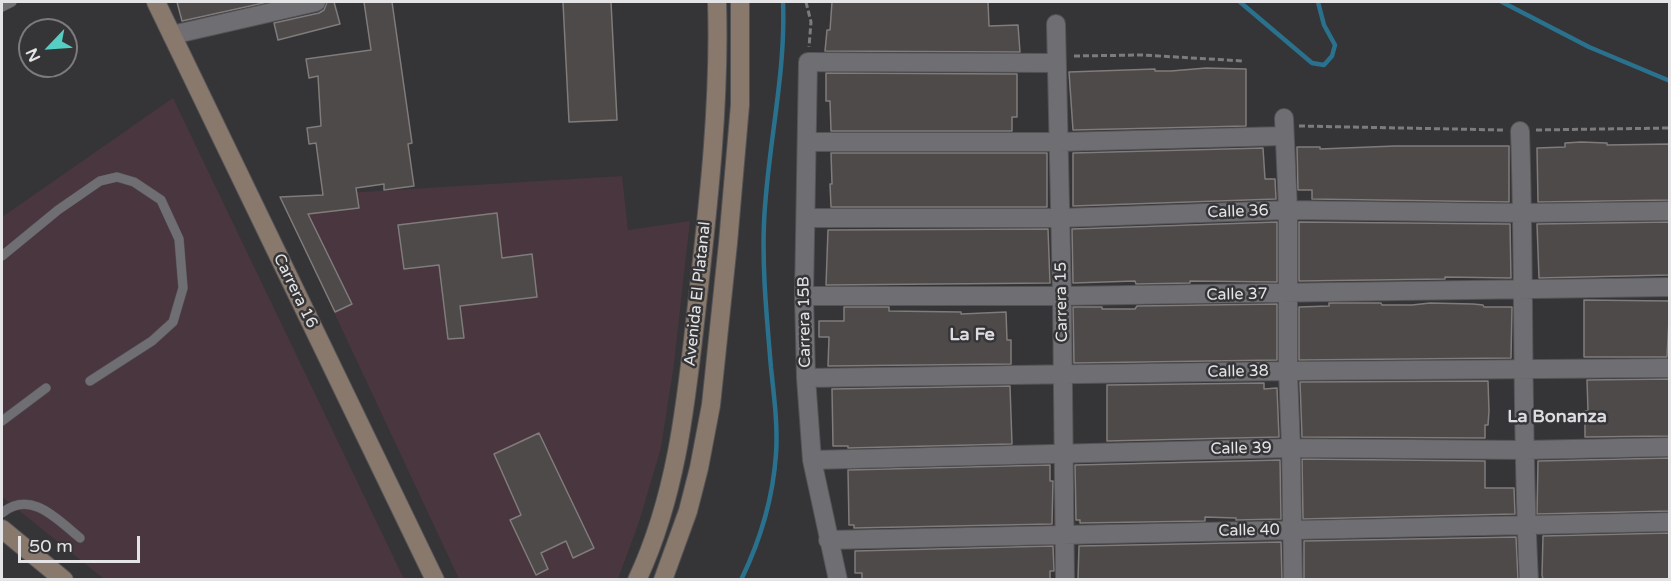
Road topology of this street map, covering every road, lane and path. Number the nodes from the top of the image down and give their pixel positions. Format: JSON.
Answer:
{"nodes":[{"id":1,"x":12,"y":2,"type":"edge"},
{"id":2,"x":156,"y":2,"type":"edge"},
{"id":3,"x":316,"y":2,"type":"edge"},
{"id":4,"x":717,"y":2,"type":"edge"},
{"id":5,"x":741,"y":2,"type":"edge"},
{"id":6,"x":806,"y":2,"type":"edge"},
{"id":7,"x":2,"y":7,"type":"edge"},
{"id":8,"x":1056,"y":24,"type":"dead end"},
{"id":9,"x":172,"y":35,"type":"junction"},
{"id":10,"x":1057,"y":60,"type":"junction"},
{"id":11,"x":1243,"y":61,"type":"dead end"},
{"id":12,"x":808,"y":62,"type":"junction"},
{"id":13,"x":1284,"y":127,"type":"junction"},
{"id":14,"x":1670,"y":128,"type":"edge"},
{"id":15,"x":1520,"y":130,"type":"junction"},
{"id":16,"x":807,"y":142,"type":"junction"},
{"id":17,"x":1059,"y":142,"type":"junction"},
{"id":18,"x":1288,"y":210,"type":"junction"},
{"id":19,"x":1670,"y":211,"type":"edge"},
{"id":20,"x":1523,"y":213,"type":"junction"},
{"id":21,"x":806,"y":218,"type":"junction"},
{"id":22,"x":1060,"y":218,"type":"junction"},
{"id":23,"x":2,"y":256,"type":"edge"},
{"id":24,"x":1670,"y":288,"type":"edge"},
{"id":25,"x":1523,"y":290,"type":"junction"},
{"id":26,"x":1288,"y":294,"type":"junction"},
{"id":27,"x":804,"y":296,"type":"junction"},
{"id":28,"x":1062,"y":296,"type":"junction"},
{"id":29,"x":1523,"y":368,"type":"junction"},
{"id":30,"x":1670,"y":368,"type":"edge"},
{"id":31,"x":1288,"y":371,"type":"junction"},
{"id":32,"x":1063,"y":374,"type":"junction"},
{"id":33,"x":806,"y":378,"type":"junction"},
{"id":34,"x":90,"y":381,"type":"dead end"},
{"id":35,"x":46,"y":388,"type":"dead end"},
{"id":36,"x":2,"y":422,"type":"edge"},
{"id":37,"x":1670,"y":447,"type":"edge"},
{"id":38,"x":1291,"y":448,"type":"junction"},
{"id":39,"x":1524,"y":450,"type":"junction"},
{"id":40,"x":1063,"y":453,"type":"junction"},
{"id":41,"x":813,"y":460,"type":"junction"},
{"id":42,"x":2,"y":513,"type":"edge"},
{"id":43,"x":1670,"y":522,"type":"edge"},
{"id":44,"x":1526,"y":525,"type":"junction"},
{"id":45,"x":2,"y":529,"type":"edge"},
{"id":46,"x":1293,"y":530,"type":"junction"},
{"id":47,"x":1064,"y":535,"type":"junction"},
{"id":48,"x":80,"y":538,"type":"dead end"},
{"id":49,"x":828,"y":540,"type":"junction"},
{"id":50,"x":64,"y":579,"type":"edge"},
{"id":51,"x":435,"y":579,"type":"edge"},
{"id":52,"x":637,"y":579,"type":"edge"},
{"id":53,"x":663,"y":579,"type":"edge"},
{"id":54,"x":838,"y":579,"type":"edge"},
{"id":55,"x":1065,"y":579,"type":"edge"},
{"id":56,"x":1293,"y":579,"type":"edge"},
{"id":57,"x":1529,"y":579,"type":"edge"}],
"edges":[{"from":1,"to":7,"type":"lane"},
{"from":2,"to":9,"type":"main road","name":"Carrera 16"},
{"from":3,"to":9,"type":"street"},
{"from":4,"to":52,"type":"main road","name":"Avenida El Platanal"},
{"from":5,"to":53,"type":"main road","name":"Avenida El Platanal"},
{"from":6,"to":12,"type":"path"},
{"from":8,"to":10,"type":"street","name":"Carrera 15"},
{"from":9,"to":51,"type":"main road","name":"Carrera 16"},
{"from":10,"to":11,"type":"path"},
{"from":10,"to":12,"type":"street"},
{"from":10,"to":17,"type":"street","name":"Carrera 15"},
{"from":12,"to":16,"type":"street","name":"Carrera 15B"},
{"from":13,"to":15,"type":"path"},
{"from":13,"to":17,"type":"street"},
{"from":13,"to":18,"type":"street"},
{"from":14,"to":15,"type":"path"},
{"from":15,"to":20,"type":"street"},
{"from":16,"to":17,"type":"street"},
{"from":16,"to":21,"type":"street","name":"Carrera 15B"},
{"from":17,"to":22,"type":"street","name":"Carrera 15"},
{"from":18,"to":20,"type":"street","name":"Calle 36"},
{"from":18,"to":22,"type":"street","name":"Calle 36"},
{"from":18,"to":26,"type":"street"},
{"from":19,"to":20,"type":"street","name":"Calle 36"},
{"from":20,"to":25,"type":"street"},
{"from":21,"to":22,"type":"street","name":"Calle 36"},
{"from":21,"to":27,"type":"street","name":"Carrera 15B"},
{"from":22,"to":28,"type":"street","name":"Carrera 15"},
{"from":23,"to":34,"type":"lane"},
{"from":24,"to":25,"type":"street","name":"Calle 37"},
{"from":25,"to":26,"type":"street","name":"Calle 37"},
{"from":25,"to":29,"type":"street"},
{"from":26,"to":28,"type":"street","name":"Calle 37"},
{"from":26,"to":31,"type":"street"},
{"from":27,"to":28,"type":"street","name":"Calle 37"},
{"from":27,"to":33,"type":"street","name":"Carrera 15B"},
{"from":28,"to":32,"type":"street","name":"Carrera 15"},
{"from":29,"to":30,"type":"street","name":"Calle 38"},
{"from":29,"to":31,"type":"street","name":"Calle 38"},
{"from":29,"to":39,"type":"street"},
{"from":31,"to":32,"type":"street","name":"Calle 38"},
{"from":31,"to":38,"type":"street"},
{"from":32,"to":33,"type":"street","name":"Calle 38"},
{"from":32,"to":40,"type":"street","name":"Carrera 15"},
{"from":33,"to":41,"type":"street","name":"Carrera 15B"},
{"from":35,"to":36,"type":"lane"},
{"from":37,"to":39,"type":"street","name":"Calle 39"},
{"from":38,"to":39,"type":"street","name":"Calle 39"},
{"from":38,"to":40,"type":"street","name":"Calle 39"},
{"from":38,"to":46,"type":"street"},
{"from":39,"to":44,"type":"street"},
{"from":40,"to":41,"type":"street","name":"Calle 39"},
{"from":40,"to":47,"type":"street","name":"Carrera 15"},
{"from":41,"to":49,"type":"street","name":"Carrera 15B"},
{"from":42,"to":48,"type":"lane"},
{"from":43,"to":44,"type":"street","name":"Calle 40"},
{"from":44,"to":46,"type":"street","name":"Calle 40"},
{"from":44,"to":57,"type":"street"},
{"from":45,"to":50,"type":"main road"},
{"from":46,"to":47,"type":"street","name":"Calle 40"},
{"from":46,"to":56,"type":"street"},
{"from":47,"to":49,"type":"street","name":"Calle 40"},
{"from":47,"to":55,"type":"street","name":"Carrera 15"},
{"from":49,"to":54,"type":"street","name":"Carrera 15B"}]}
